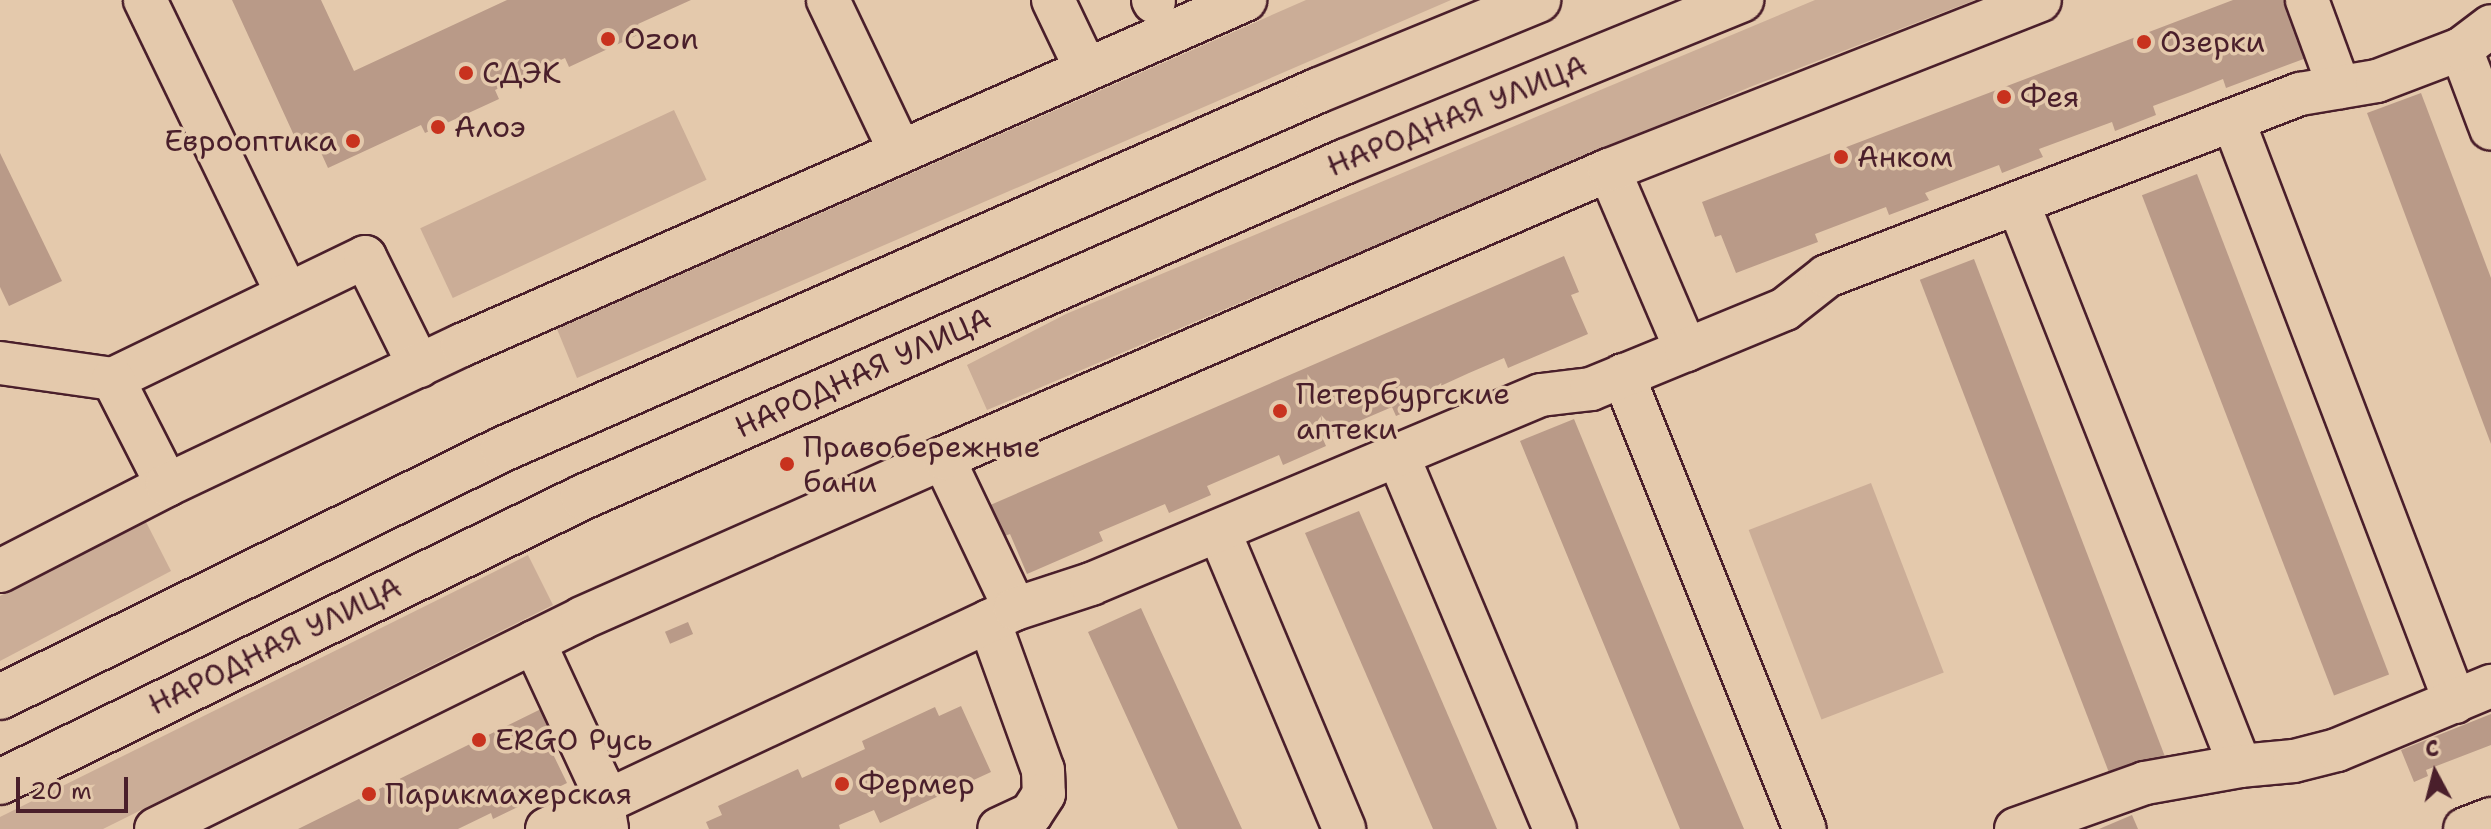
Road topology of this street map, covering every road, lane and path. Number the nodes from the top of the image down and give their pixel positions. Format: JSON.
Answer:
{"nodes":[{"id":1,"x":145,"y":0,"type":"edge"},
{"id":2,"x":828,"y":0,"type":"edge"},
{"id":3,"x":1053,"y":0,"type":"edge"},
{"id":4,"x":1245,"y":0,"type":"edge"},
{"id":5,"x":1538,"y":0,"type":"edge"},
{"id":6,"x":1741,"y":0,"type":"edge"},
{"id":7,"x":2040,"y":0,"type":"edge"},
{"id":8,"x":2307,"y":0,"type":"edge"},
{"id":9,"x":2476,"y":37,"type":"edge"},
{"id":10,"x":1085,"y":67,"type":"junction"},
{"id":11,"x":2339,"y":87,"type":"junction"},
{"id":12,"x":2233,"y":120,"type":"junction"},
{"id":13,"x":2491,"y":129,"type":"edge"},
{"id":14,"x":899,"y":149,"type":"junction"},
{"id":15,"x":1609,"y":170,"type":"junction"},
{"id":16,"x":2018,"y":203,"type":"junction"},
{"id":17,"x":287,"y":294,"type":"junction"},
{"id":18,"x":1686,"y":350,"type":"junction"},
{"id":19,"x":0,"y":363,"type":"edge"},
{"id":20,"x":419,"y":366,"type":"junction"},
{"id":21,"x":1623,"y":375,"type":"junction"},
{"id":22,"x":113,"y":379,"type":"junction"},
{"id":23,"x":1398,"y":456,"type":"junction"},
{"id":24,"x":943,"y":458,"type":"junction"},
{"id":25,"x":167,"y":485,"type":"junction"},
{"id":26,"x":1219,"y":531,"type":"junction"},
{"id":27,"x":0,"y":571,"type":"edge"},
{"id":28,"x":1002,"y":615,"type":"junction"},
{"id":29,"x":534,"y":642,"type":"junction"},
{"id":30,"x":2473,"y":694,"type":"edge"},
{"id":31,"x":0,"y":697,"type":"edge"},
{"id":32,"x":2240,"y":766,"type":"junction"},
{"id":33,"x":0,"y":782,"type":"edge"},
{"id":34,"x":605,"y":815,"type":"edge"},
{"id":35,"x":2491,"y":819,"type":"edge"},
{"id":36,"x":156,"y":829,"type":"edge"},
{"id":37,"x":547,"y":829,"type":"edge"},
{"id":38,"x":999,"y":829,"type":"edge"},
{"id":39,"x":1344,"y":829,"type":"edge"},
{"id":40,"x":1555,"y":829,"type":"edge"},
{"id":41,"x":1805,"y":829,"type":"edge"},
{"id":42,"x":2016,"y":829,"type":"edge"},
{"id":43,"x":2465,"y":829,"type":"edge"}],
"edges":[{"from":1,"to":17,"type":"street"},
{"from":2,"to":14,"type":"street"},
{"from":3,"to":10,"type":"street"},
{"from":4,"to":10,"type":"street"},
{"from":5,"to":31,"type":"main road"},
{"from":6,"to":33,"type":"main road","name":"НАРОДНАЯ УЛИЦА"},
{"from":7,"to":15,"type":"street"},
{"from":8,"to":11,"type":"street"},
{"from":9,"to":11,"type":"street"},
{"from":9,"to":13,"type":"street"},
{"from":10,"to":14,"type":"street"},
{"from":11,"to":12,"type":"street"},
{"from":12,"to":16,"type":"street"},
{"from":12,"to":30,"type":"street"},
{"from":14,"to":20,"type":"street"},
{"from":15,"to":18,"type":"street"},
{"from":15,"to":24,"type":"street"},
{"from":16,"to":18,"type":"street"},
{"from":16,"to":32,"type":"street"},
{"from":17,"to":20,"type":"street"},
{"from":17,"to":22,"type":"street"},
{"from":18,"to":21,"type":"street"},
{"from":19,"to":22,"type":"street"},
{"from":20,"to":25,"type":"street"},
{"from":21,"to":23,"type":"street"},
{"from":21,"to":41,"type":"street"},
{"from":22,"to":25,"type":"street"},
{"from":23,"to":26,"type":"street"},
{"from":23,"to":40,"type":"street"},
{"from":24,"to":28,"type":"street"},
{"from":24,"to":29,"type":"street"},
{"from":25,"to":27,"type":"street"},
{"from":26,"to":28,"type":"street"},
{"from":26,"to":39,"type":"street"},
{"from":28,"to":34,"type":"street"},
{"from":28,"to":38,"type":"street"},
{"from":29,"to":34,"type":"street"},
{"from":29,"to":36,"type":"street"},
{"from":30,"to":32,"type":"street"},
{"from":32,"to":42,"type":"street"},
{"from":34,"to":37,"type":"street"},
{"from":35,"to":43,"type":"street"}]}
